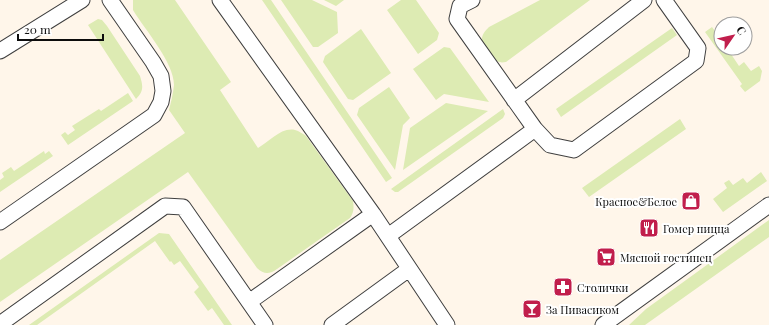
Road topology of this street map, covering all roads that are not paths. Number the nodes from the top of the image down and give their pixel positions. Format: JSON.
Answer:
{"nodes":[{"id":1,"x":82,"y":0,"type":"edge"},
{"id":2,"x":110,"y":0,"type":"edge"},
{"id":3,"x":220,"y":0,"type":"edge"},
{"id":4,"x":472,"y":0,"type":"edge"},
{"id":5,"x":644,"y":0,"type":"edge"},
{"id":6,"x":664,"y":0,"type":"edge"},
{"id":7,"x":0,"y":51,"type":"edge"},
{"id":8,"x":514,"y":100,"type":"junction"},
{"id":9,"x":535,"y":130,"type":"junction"},
{"id":10,"x":769,"y":205,"type":"edge"},
{"id":11,"x":373,"y":214,"type":"junction"},
{"id":12,"x":0,"y":222,"type":"edge"},
{"id":13,"x":388,"y":236,"type":"junction"},
{"id":14,"x":410,"y":268,"type":"junction"},
{"id":15,"x":249,"y":302,"type":"junction"},
{"id":16,"x":0,"y":324,"type":"edge"},
{"id":17,"x":265,"y":325,"type":"edge"},
{"id":18,"x":332,"y":325,"type":"edge"},
{"id":19,"x":447,"y":325,"type":"edge"},
{"id":20,"x":603,"y":325,"type":"edge"}],
"edges":[{"from":1,"to":7,"type":"lane"},
{"from":2,"to":12,"type":"lane"},
{"from":3,"to":11,"type":"lane"},
{"from":4,"to":8,"type":"lane"},
{"from":5,"to":8,"type":"lane"},
{"from":6,"to":9,"type":"lane"},
{"from":8,"to":9,"type":"lane"},
{"from":9,"to":13,"type":"lane"},
{"from":10,"to":20,"type":"lane"},
{"from":11,"to":13,"type":"lane"},
{"from":11,"to":15,"type":"lane"},
{"from":13,"to":14,"type":"lane"},
{"from":14,"to":18,"type":"lane"},
{"from":14,"to":19,"type":"lane"},
{"from":15,"to":16,"type":"lane"},
{"from":15,"to":17,"type":"lane"}]}
